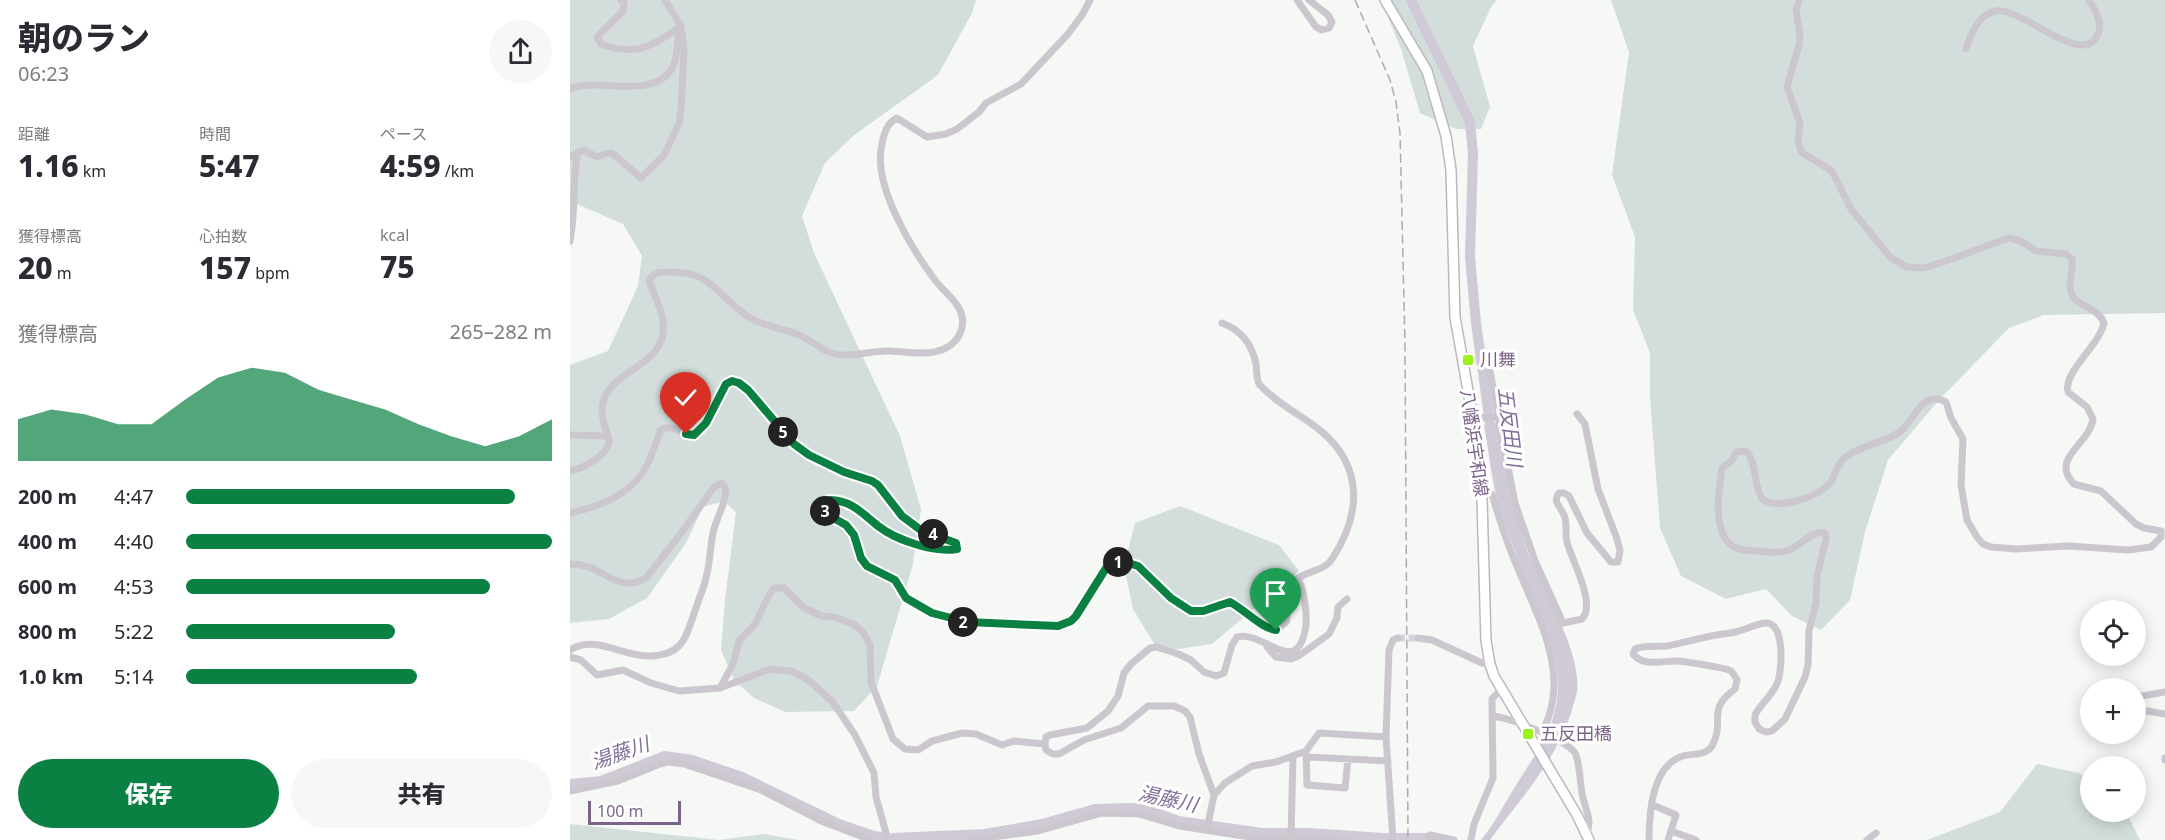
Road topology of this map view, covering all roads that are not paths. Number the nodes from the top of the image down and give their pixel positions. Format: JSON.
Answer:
{"nodes":[{"id":1,"x":621,"y":0,"type":"edge"},
{"id":2,"x":665,"y":0,"type":"edge"},
{"id":3,"x":1090,"y":0,"type":"edge"},
{"id":4,"x":1297,"y":0,"type":"edge"},
{"id":5,"x":1309,"y":0,"type":"edge"},
{"id":6,"x":1385,"y":0,"type":"edge"},
{"id":7,"x":1799,"y":0,"type":"edge"},
{"id":8,"x":2089,"y":0,"type":"edge"},
{"id":9,"x":681,"y":26,"type":"junction"},
{"id":10,"x":1966,"y":49,"type":"dead end"},
{"id":11,"x":570,"y":89,"type":"edge"},
{"id":12,"x":578,"y":152,"type":"junction"},
{"id":13,"x":570,"y":158,"type":"edge"},
{"id":14,"x":570,"y":241,"type":"edge"},
{"id":15,"x":1222,"y":323,"type":"dead end"},
{"id":16,"x":1493,"y":356,"type":"dead end"},
{"id":17,"x":1577,"y":414,"type":"dead end"},
{"id":18,"x":1497,"y":416,"type":"junction"},
{"id":19,"x":1477,"y":418,"type":"junction"},
{"id":20,"x":570,"y":435,"type":"edge"},
{"id":21,"x":607,"y":436,"type":"junction"},
{"id":22,"x":570,"y":471,"type":"edge"},
{"id":23,"x":1483,"y":494,"type":"junction"},
{"id":24,"x":570,"y":513,"type":"edge"},
{"id":25,"x":570,"y":564,"type":"edge"},
{"id":26,"x":1298,"y":579,"type":"junction"},
{"id":27,"x":1347,"y":599,"type":"dead end"},
{"id":28,"x":1398,"y":638,"type":"dead end"},
{"id":29,"x":1418,"y":638,"type":"tunnel mouth"},
{"id":30,"x":1264,"y":643,"type":"junction"},
{"id":31,"x":570,"y":650,"type":"edge"},
{"id":32,"x":570,"y":657,"type":"edge"},
{"id":33,"x":1490,"y":664,"type":"junction"},
{"id":34,"x":720,"y":688,"type":"junction"},
{"id":35,"x":1501,"y":689,"type":"junction"},
{"id":36,"x":2165,"y":692,"type":"edge"},
{"id":37,"x":2146,"y":695,"type":"edge"},
{"id":38,"x":2146,"y":711,"type":"edge"},
{"id":39,"x":2165,"y":714,"type":"edge"},
{"id":40,"x":1492,"y":716,"type":"junction"},
{"id":41,"x":1522,"y":724,"type":"junction"},
{"id":42,"x":1543,"y":733,"type":"junction"},
{"id":43,"x":1386,"y":737,"type":"junction"},
{"id":44,"x":1045,"y":744,"type":"junction"},
{"id":45,"x":1307,"y":754,"type":"junction"},
{"id":46,"x":1293,"y":756,"type":"junction"},
{"id":47,"x":1348,"y":759,"type":"junction"},
{"id":48,"x":1388,"y":761,"type":"junction"},
{"id":49,"x":570,"y":791,"type":"edge"},
{"id":50,"x":1214,"y":795,"type":"junction"},
{"id":51,"x":1653,"y":805,"type":"junction"},
{"id":52,"x":1207,"y":826,"type":"junction"},
{"id":53,"x":1671,"y":831,"type":"junction"},
{"id":54,"x":1876,"y":832,"type":"dead end"},
{"id":55,"x":1291,"y":835,"type":"junction"},
{"id":56,"x":1430,"y":835,"type":"dead end"},
{"id":57,"x":1588,"y":837,"type":"edge"},
{"id":58,"x":1393,"y":838,"type":"edge"},
{"id":59,"x":1263,"y":839,"type":"edge"},
{"id":60,"x":871,"y":840,"type":"edge"},
{"id":61,"x":888,"y":840,"type":"edge"},
{"id":62,"x":970,"y":840,"type":"edge"},
{"id":63,"x":1352,"y":840,"type":"edge"},
{"id":64,"x":1454,"y":840,"type":"edge"},
{"id":65,"x":1471,"y":840,"type":"edge"},
{"id":66,"x":1649,"y":840,"type":"edge"},
{"id":67,"x":1668,"y":840,"type":"edge"},
{"id":68,"x":1696,"y":840,"type":"edge"},
{"id":69,"x":1867,"y":840,"type":"edge"}],
"edges":[{"from":1,"to":9,"type":"street"},
{"from":2,"to":9,"type":"street"},
{"from":3,"to":21,"type":"street"},
{"from":4,"to":5,"type":"street"},
{"from":6,"to":19,"type":"main road","name":"八幡浜宇和線"},
{"from":7,"to":51,"type":"street"},
{"from":8,"to":10,"type":"street"},
{"from":9,"to":11,"type":"street"},
{"from":9,"to":12,"type":"street"},
{"from":12,"to":13,"type":"street"},
{"from":12,"to":14,"type":"street"},
{"from":15,"to":26,"type":"street"},
{"from":16,"to":18,"type":"street"},
{"from":17,"to":18,"type":"street"},
{"from":18,"to":19,"type":"street"},
{"from":19,"to":23,"type":"main road","name":"八幡浜宇和線"},
{"from":20,"to":21,"type":"street"},
{"from":21,"to":22,"type":"street"},
{"from":23,"to":33,"type":"main road","name":"八幡浜宇和線"},
{"from":23,"to":42,"type":"street"},
{"from":24,"to":26,"type":"street"},
{"from":25,"to":31,"type":"street"},
{"from":26,"to":30,"type":"street"},
{"from":27,"to":30,"type":"street"},
{"from":28,"to":43,"type":"street"},
{"from":29,"to":33,"type":"street"},
{"from":30,"to":44,"type":"street"},
{"from":32,"to":34,"type":"street"},
{"from":33,"to":35,"type":"main road","name":"八幡浜宇和線"},
{"from":34,"to":44,"type":"street"},
{"from":34,"to":61,"type":"street"},
{"from":35,"to":40,"type":"street"},
{"from":35,"to":41,"type":"main road","name":"八幡浜宇和線"},
{"from":36,"to":37,"type":"street"},
{"from":38,"to":39,"type":"street"},
{"from":40,"to":41,"type":"street"},
{"from":40,"to":65,"type":"street"},
{"from":41,"to":42,"type":"street"},
{"from":41,"to":57,"type":"main road","name":"八幡浜宇和線"},
{"from":42,"to":57,"type":"street"},
{"from":43,"to":45,"type":"street"},
{"from":43,"to":48,"type":"street"},
{"from":44,"to":50,"type":"street"},
{"from":45,"to":46,"type":"street"},
{"from":45,"to":47,"type":"street"},
{"from":45,"to":47,"type":"street"},
{"from":46,"to":50,"type":"street"},
{"from":46,"to":55,"type":"street"},
{"from":47,"to":48,"type":"street"},
{"from":48,"to":58,"type":"street"},
{"from":49,"to":60,"type":"street"},
{"from":50,"to":52,"type":"street"},
{"from":51,"to":53,"type":"street"},
{"from":51,"to":66,"type":"street"},
{"from":52,"to":59,"type":"street"},
{"from":52,"to":62,"type":"street"},
{"from":53,"to":67,"type":"street"},
{"from":53,"to":68,"type":"street"},
{"from":54,"to":69,"type":"street"},
{"from":55,"to":59,"type":"street"},
{"from":55,"to":63,"type":"street"},
{"from":56,"to":64,"type":"street"}]}
